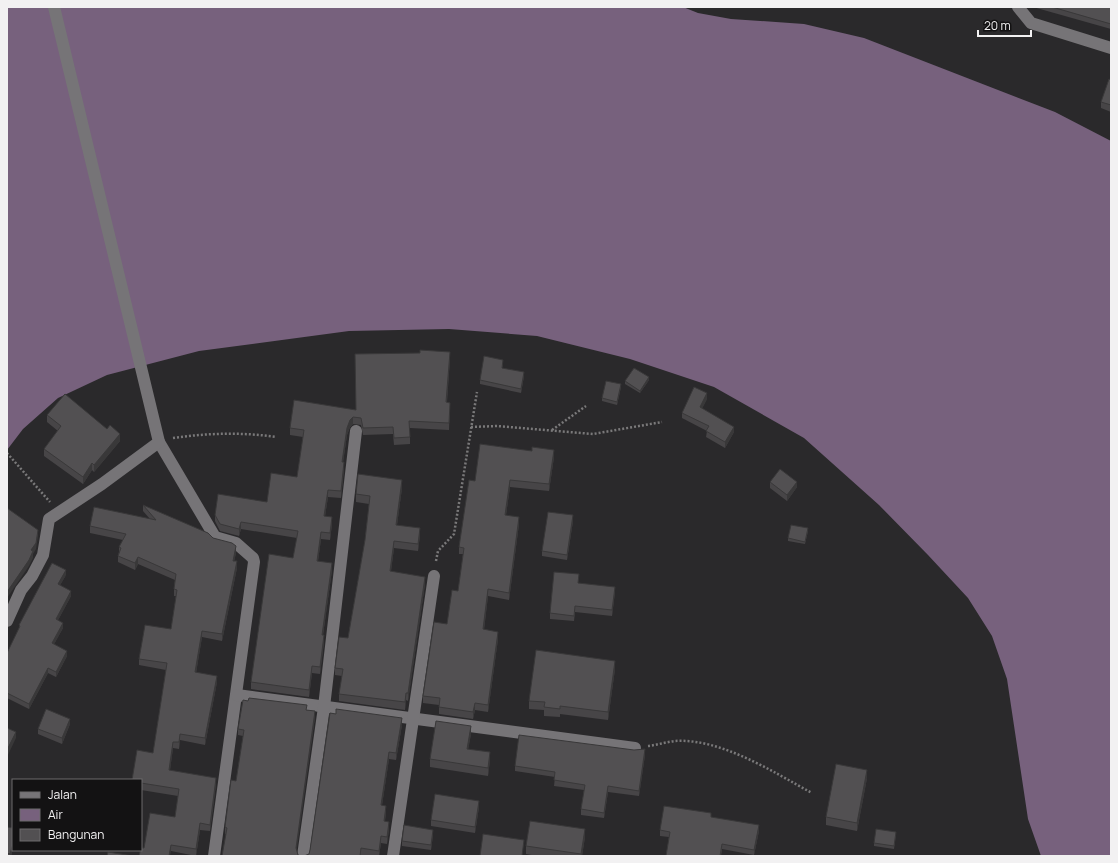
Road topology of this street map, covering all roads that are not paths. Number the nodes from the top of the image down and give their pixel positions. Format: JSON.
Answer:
{"nodes":[{"id":1,"x":54,"y":7,"type":"edge"},
{"id":2,"x":1018,"y":7,"type":"edge"},
{"id":3,"x":1111,"y":48,"type":"edge"},
{"id":4,"x":356,"y":431,"type":"dead end"},
{"id":5,"x":159,"y":442,"type":"junction"},
{"id":6,"x":434,"y":576,"type":"road end"},
{"id":7,"x":7,"y":621,"type":"edge"},
{"id":8,"x":237,"y":695,"type":"junction"},
{"id":9,"x":324,"y":707,"type":"junction"},
{"id":10,"x":412,"y":718,"type":"junction"},
{"id":11,"x":635,"y":748,"type":"edge"},
{"id":12,"x":214,"y":856,"type":"edge"},
{"id":13,"x":303,"y":856,"type":"edge"},
{"id":14,"x":393,"y":856,"type":"edge"}],
"edges":[{"from":1,"to":5,"type":"street"},
{"from":2,"to":3,"type":"street"},
{"from":4,"to":9,"type":"street"},
{"from":5,"to":7,"type":"street"},
{"from":5,"to":8,"type":"street"},
{"from":6,"to":10,"type":"street"},
{"from":8,"to":9,"type":"street"},
{"from":8,"to":12,"type":"street"},
{"from":9,"to":10,"type":"street"},
{"from":9,"to":13,"type":"street"},
{"from":10,"to":11,"type":"street"},
{"from":10,"to":14,"type":"street"}]}
